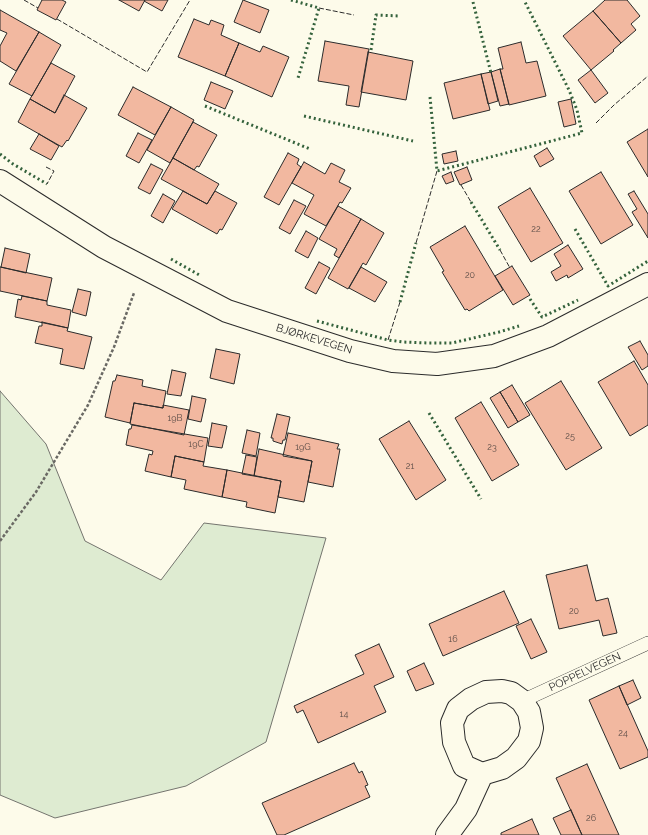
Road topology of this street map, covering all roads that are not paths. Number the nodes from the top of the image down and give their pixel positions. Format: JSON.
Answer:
{"nodes":[{"id":1,"x":0,"y":181,"type":"edge"},
{"id":2,"x":648,"y":284,"type":"edge"},
{"id":3,"x":648,"y":643,"type":"edge"},
{"id":4,"x":522,"y":701,"type":"junction"},
{"id":5,"x":482,"y":774,"type":"junction"},
{"id":6,"x":447,"y":835,"type":"edge"}],
"edges":[{"from":1,"to":2,"type":"street","name":"BJØRKEVEGEN"},
{"from":3,"to":4,"type":"lane","name":"POPPELVEGEN"},
{"from":4,"to":5,"type":"street"},
{"from":4,"to":5,"type":"street"},
{"from":5,"to":6,"type":"street"}]}
